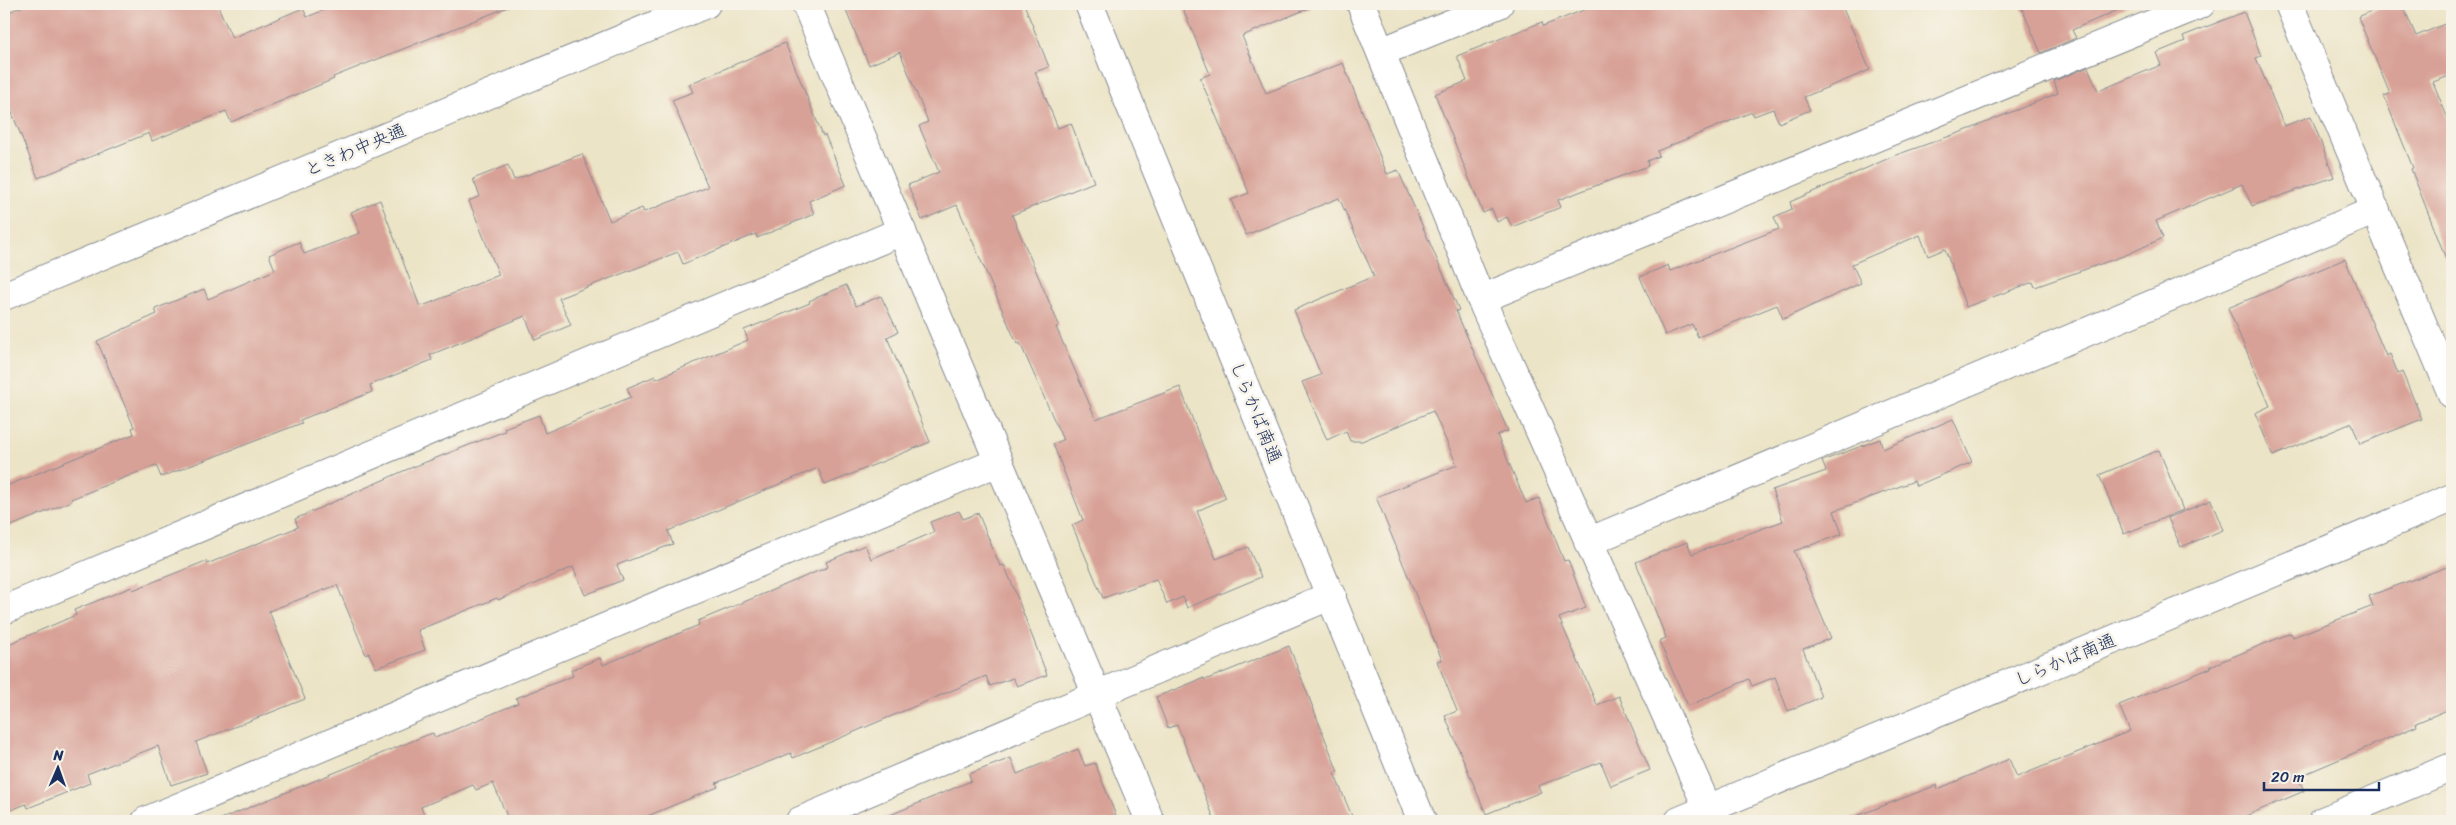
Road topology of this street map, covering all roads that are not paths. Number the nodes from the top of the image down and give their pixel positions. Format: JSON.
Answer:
{"nodes":[{"id":1,"x":706,"y":4,"type":"edge"},
{"id":2,"x":806,"y":4,"type":"edge"},
{"id":3,"x":1089,"y":4,"type":"edge"},
{"id":4,"x":1361,"y":4,"type":"edge"},
{"id":5,"x":1499,"y":4,"type":"edge"},
{"id":6,"x":2201,"y":4,"type":"edge"},
{"id":7,"x":2289,"y":4,"type":"edge"},
{"id":8,"x":1381,"y":52,"type":"junction"},
{"id":9,"x":2376,"y":210,"type":"junction"},
{"id":10,"x":902,"y":231,"type":"junction"},
{"id":11,"x":4,"y":296,"type":"edge"},
{"id":12,"x":1481,"y":299,"type":"junction"},
{"id":13,"x":2452,"y":394,"type":"edge"},
{"id":14,"x":998,"y":462,"type":"junction"},
{"id":15,"x":2452,"y":498,"type":"edge"},
{"id":16,"x":1588,"y":542,"type":"junction"},
{"id":17,"x":1332,"y":596,"type":"junction"},
{"id":18,"x":4,"y":610,"type":"edge"},
{"id":19,"x":1099,"y":695,"type":"junction"},
{"id":20,"x":2452,"y":767,"type":"edge"},
{"id":21,"x":1708,"y":809,"type":"junction"},
{"id":22,"x":146,"y":821,"type":"edge"},
{"id":23,"x":800,"y":821,"type":"edge"},
{"id":24,"x":1150,"y":821,"type":"edge"},
{"id":25,"x":1422,"y":821,"type":"edge"},
{"id":26,"x":1679,"y":821,"type":"edge"},
{"id":27,"x":2323,"y":821,"type":"edge"}],
"edges":[{"from":1,"to":11,"type":"street","name":"ときわ中央通"},
{"from":2,"to":10,"type":"street"},
{"from":3,"to":17,"type":"street","name":"しらかば南通"},
{"from":4,"to":8,"type":"street"},
{"from":5,"to":8,"type":"street"},
{"from":6,"to":12,"type":"street"},
{"from":7,"to":9,"type":"street"},
{"from":8,"to":12,"type":"street"},
{"from":9,"to":13,"type":"street"},
{"from":9,"to":16,"type":"street"},
{"from":10,"to":14,"type":"street"},
{"from":10,"to":18,"type":"street"},
{"from":12,"to":16,"type":"street"},
{"from":14,"to":19,"type":"street"},
{"from":14,"to":22,"type":"street"},
{"from":15,"to":21,"type":"street","name":"しらかば南通"},
{"from":16,"to":21,"type":"street"},
{"from":17,"to":19,"type":"street"},
{"from":17,"to":25,"type":"street","name":"しらかば南通"},
{"from":19,"to":23,"type":"street"},
{"from":19,"to":24,"type":"street"},
{"from":20,"to":27,"type":"street"},
{"from":21,"to":26,"type":"street","name":"しらかば南通"}]}
